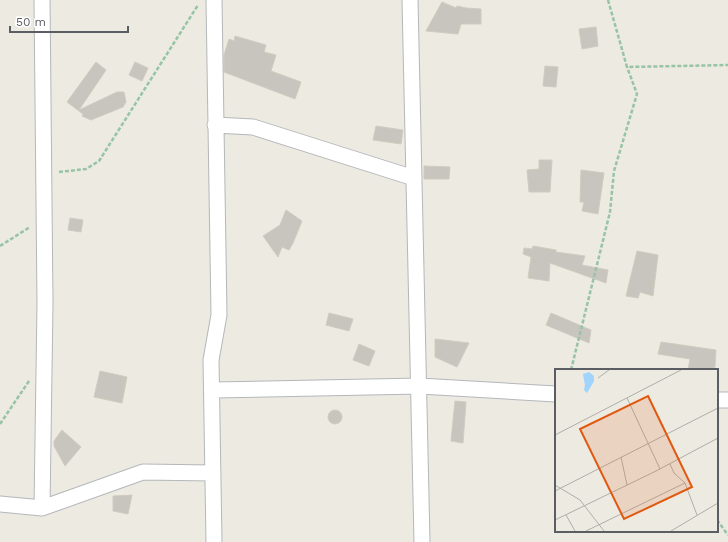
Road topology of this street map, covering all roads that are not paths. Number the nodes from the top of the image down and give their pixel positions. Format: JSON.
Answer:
{"nodes":[{"id":1,"x":42,"y":0,"type":"edge"},
{"id":2,"x":214,"y":0,"type":"edge"},
{"id":3,"x":410,"y":0,"type":"edge"},
{"id":4,"x":215,"y":125,"type":"junction"},
{"id":5,"x":414,"y":178,"type":"junction"},
{"id":6,"x":420,"y":386,"type":"junction"},
{"id":7,"x":213,"y":390,"type":"junction"},
{"id":8,"x":555,"y":394,"type":"edge"},
{"id":9,"x":213,"y":473,"type":"junction"},
{"id":10,"x":0,"y":504,"type":"edge"},
{"id":11,"x":42,"y":508,"type":"junction"},
{"id":12,"x":214,"y":542,"type":"edge"},
{"id":13,"x":422,"y":542,"type":"edge"}],
"edges":[{"from":1,"to":11,"type":"street"},
{"from":2,"to":4,"type":"street"},
{"from":3,"to":5,"type":"street"},
{"from":4,"to":5,"type":"street"},
{"from":4,"to":7,"type":"street"},
{"from":5,"to":6,"type":"street"},
{"from":6,"to":7,"type":"street"},
{"from":6,"to":8,"type":"street"},
{"from":6,"to":13,"type":"street"},
{"from":7,"to":9,"type":"street"},
{"from":9,"to":11,"type":"street"},
{"from":9,"to":12,"type":"street"},
{"from":10,"to":11,"type":"street"}]}
